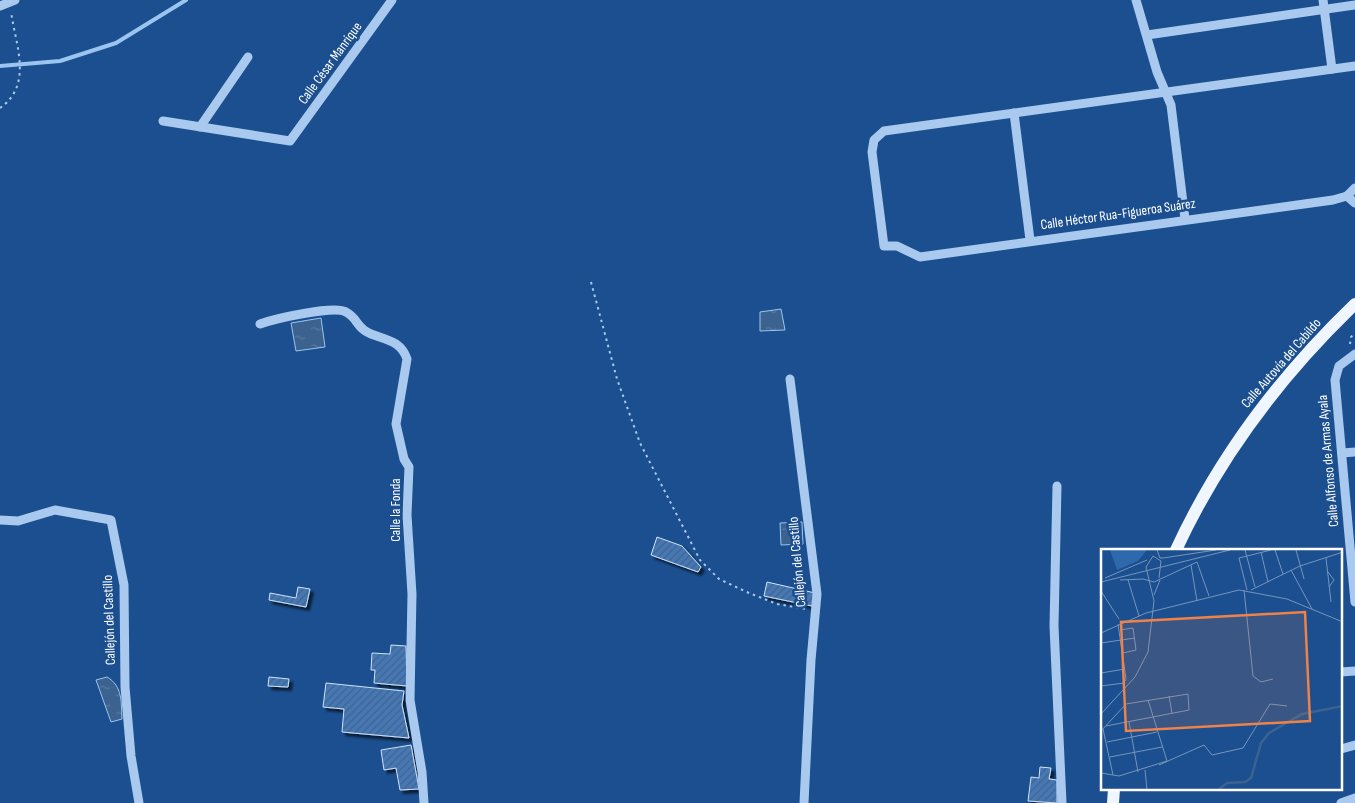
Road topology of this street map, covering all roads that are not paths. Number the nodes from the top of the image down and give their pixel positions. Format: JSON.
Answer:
{"nodes":[{"id":1,"x":392,"y":0,"type":"edge"},
{"id":2,"x":1136,"y":0,"type":"edge"},
{"id":3,"x":1323,"y":5,"type":"edge"},
{"id":4,"x":1355,"y":5,"type":"edge"},
{"id":5,"x":1147,"y":35,"type":"junction"},
{"id":6,"x":248,"y":57,"type":"dead end"},
{"id":7,"x":1355,"y":66,"type":"edge"},
{"id":8,"x":1332,"y":69,"type":"junction"},
{"id":9,"x":1167,"y":91,"type":"junction"},
{"id":10,"x":1014,"y":112,"type":"junction"},
{"id":11,"x":163,"y":121,"type":"dead end"},
{"id":12,"x":200,"y":127,"type":"junction"},
{"id":13,"x":1355,"y":188,"type":"edge"},
{"id":14,"x":1347,"y":196,"type":"junction"},
{"id":15,"x":1355,"y":203,"type":"edge"},
{"id":16,"x":1185,"y":219,"type":"junction"},
{"id":17,"x":1030,"y":240,"type":"junction"},
{"id":18,"x":1355,"y":304,"type":"edge"},
{"id":19,"x":260,"y":324,"type":"dead end"},
{"id":20,"x":1354,"y":354,"type":"edge"},
{"id":21,"x":790,"y":379,"type":"dead end"},
{"id":22,"x":1355,"y":452,"type":"edge"},
{"id":23,"x":1342,"y":453,"type":"junction"},
{"id":24,"x":1057,"y":486,"type":"dead end"},
{"id":25,"x":0,"y":520,"type":"edge"},
{"id":26,"x":1177,"y":549,"type":"edge"},
{"id":27,"x":1352,"y":571,"type":"junction"},
{"id":28,"x":1342,"y":572,"type":"edge"},
{"id":29,"x":1355,"y":602,"type":"edge"},
{"id":30,"x":1355,"y":671,"type":"edge"},
{"id":31,"x":1342,"y":672,"type":"edge"},
{"id":32,"x":1355,"y":745,"type":"edge"},
{"id":33,"x":1342,"y":749,"type":"edge"},
{"id":34,"x":1114,"y":790,"type":"edge"},
{"id":35,"x":1355,"y":798,"type":"edge"},
{"id":36,"x":139,"y":803,"type":"edge"},
{"id":37,"x":424,"y":803,"type":"edge"},
{"id":38,"x":804,"y":803,"type":"edge"},
{"id":39,"x":1062,"y":803,"type":"edge"},
{"id":40,"x":1113,"y":803,"type":"edge"},
{"id":41,"x":1341,"y":803,"type":"edge"}],
"edges":[{"from":1,"to":12,"type":"street","name":"Calle César Manrique"},
{"from":2,"to":5,"type":"street"},
{"from":3,"to":4,"type":"street"},
{"from":3,"to":5,"type":"street"},
{"from":3,"to":8,"type":"street"},
{"from":5,"to":9,"type":"street"},
{"from":6,"to":12,"type":"street"},
{"from":7,"to":8,"type":"street"},
{"from":8,"to":9,"type":"street"},
{"from":9,"to":10,"type":"street"},
{"from":9,"to":16,"type":"street"},
{"from":10,"to":17,"type":"street"},
{"from":10,"to":17,"type":"street","name":"Calle Héctor Rua-Figueroa Suárez"},
{"from":11,"to":12,"type":"street"},
{"from":13,"to":14,"type":"street"},
{"from":14,"to":15,"type":"street"},
{"from":14,"to":16,"type":"street","name":"Calle Héctor Rua-Figueroa Suárez"},
{"from":16,"to":17,"type":"street","name":"Calle Héctor Rua-Figueroa Suárez"},
{"from":18,"to":26,"type":"main road","name":"Calle Autovía del Cabildo"},
{"from":19,"to":37,"type":"street","name":"Calle la Fonda"},
{"from":20,"to":23,"type":"street","name":"Calle Alfonso de Armas Ayala"},
{"from":21,"to":38,"type":"street","name":"Callejón del Castillo"},
{"from":22,"to":23,"type":"street"},
{"from":23,"to":27,"type":"street","name":"Calle Alfonso de Armas Ayala"},
{"from":24,"to":39,"type":"street"},
{"from":25,"to":36,"type":"street","name":"Callejón del Castillo"},
{"from":27,"to":28,"type":"street"},
{"from":27,"to":29,"type":"street","name":"Calle Alfonso de Armas Ayala"},
{"from":30,"to":31,"type":"street"},
{"from":32,"to":33,"type":"street"},
{"from":34,"to":40,"type":"main road"},
{"from":35,"to":41,"type":"street"}]}
